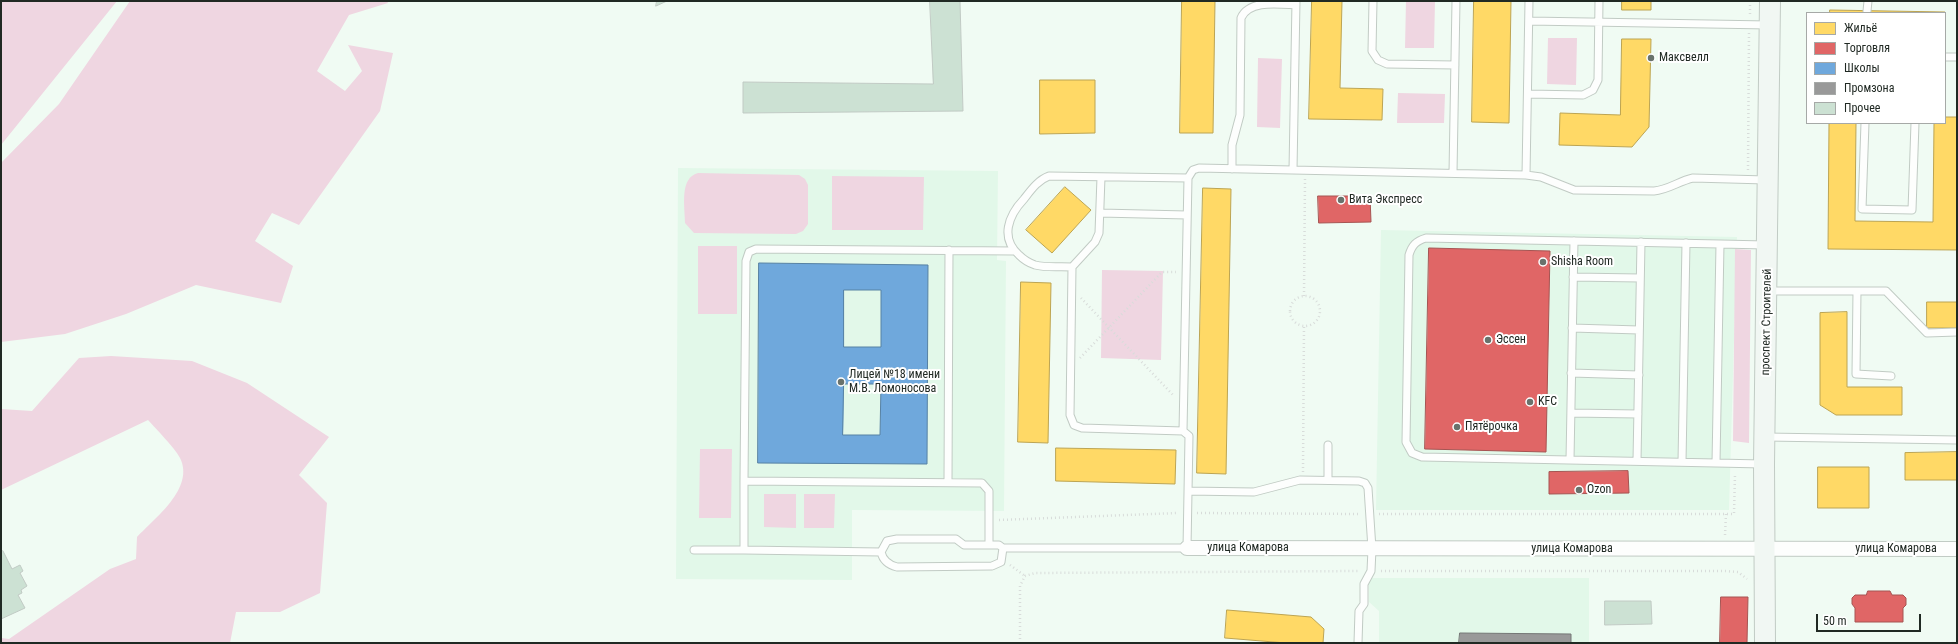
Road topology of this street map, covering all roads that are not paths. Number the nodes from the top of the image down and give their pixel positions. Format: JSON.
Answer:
{"nodes":[{"id":1,"x":1373,"y":1,"type":"edge"},
{"id":2,"x":1456,"y":1,"type":"edge"},
{"id":3,"x":1529,"y":1,"type":"edge"},
{"id":4,"x":1599,"y":1,"type":"edge"},
{"id":5,"x":1770,"y":1,"type":"edge"},
{"id":6,"x":1868,"y":1,"type":"edge"},
{"id":7,"x":1296,"y":3,"type":"edge"},
{"id":8,"x":1867,"y":11,"type":"dead end"},
{"id":9,"x":1529,"y":20,"type":"junction"},
{"id":10,"x":1599,"y":22,"type":"junction"},
{"id":11,"x":1770,"y":25,"type":"junction"},
{"id":12,"x":1946,"y":57,"type":"edge"},
{"id":13,"x":1957,"y":57,"type":"edge"},
{"id":14,"x":1455,"y":65,"type":"junction"},
{"id":15,"x":1528,"y":94,"type":"junction"},
{"id":16,"x":1865,"y":124,"type":"edge"},
{"id":17,"x":1914,"y":124,"type":"edge"},
{"id":18,"x":1232,"y":169,"type":"junction"},
{"id":19,"x":1293,"y":170,"type":"junction"},
{"id":20,"x":1453,"y":173,"type":"junction"},
{"id":21,"x":1526,"y":175,"type":"junction"},
{"id":22,"x":1101,"y":177,"type":"junction"},
{"id":23,"x":1188,"y":178,"type":"junction"},
{"id":24,"x":1769,"y":180,"type":"junction"},
{"id":25,"x":1100,"y":213,"type":"junction"},
{"id":26,"x":1187,"y":215,"type":"junction"},
{"id":27,"x":1574,"y":241,"type":"junction"},
{"id":28,"x":1641,"y":242,"type":"junction"},
{"id":29,"x":1686,"y":243,"type":"junction"},
{"id":30,"x":1720,"y":244,"type":"junction"},
{"id":31,"x":1768,"y":245,"type":"junction"},
{"id":32,"x":949,"y":250,"type":"junction"},
{"id":33,"x":1014,"y":251,"type":"junction"},
{"id":34,"x":1072,"y":267,"type":"junction"},
{"id":35,"x":1573,"y":276,"type":"junction"},
{"id":36,"x":1640,"y":278,"type":"junction"},
{"id":37,"x":1768,"y":291,"type":"junction"},
{"id":38,"x":1857,"y":291,"type":"junction"},
{"id":39,"x":1572,"y":328,"type":"junction"},
{"id":40,"x":1639,"y":330,"type":"junction"},
{"id":41,"x":1957,"y":332,"type":"edge"},
{"id":42,"x":1572,"y":373,"type":"junction"},
{"id":43,"x":1639,"y":374,"type":"junction"},
{"id":44,"x":1891,"y":376,"type":"dead end"},
{"id":45,"x":1571,"y":413,"type":"junction"},
{"id":46,"x":1638,"y":414,"type":"junction"},
{"id":47,"x":1183,"y":431,"type":"junction"},
{"id":48,"x":1766,"y":437,"type":"junction"},
{"id":49,"x":1957,"y":440,"type":"edge"},
{"id":50,"x":1328,"y":445,"type":"dead end"},
{"id":51,"x":1570,"y":460,"type":"junction"},
{"id":52,"x":1637,"y":461,"type":"junction"},
{"id":53,"x":1682,"y":462,"type":"junction"},
{"id":54,"x":1716,"y":463,"type":"junction"},
{"id":55,"x":1764,"y":464,"type":"junction"},
{"id":56,"x":1328,"y":480,"type":"junction"},
{"id":57,"x":744,"y":481,"type":"junction"},
{"id":58,"x":948,"y":482,"type":"junction"},
{"id":59,"x":1188,"y":492,"type":"junction"},
{"id":60,"x":989,"y":545,"type":"junction"},
{"id":61,"x":1003,"y":548,"type":"junction"},
{"id":62,"x":1187,"y":548,"type":"junction"},
{"id":63,"x":1765,"y":548,"type":"junction"},
{"id":64,"x":1372,"y":549,"type":"junction"},
{"id":65,"x":1957,"y":549,"type":"edge"},
{"id":66,"x":694,"y":550,"type":"dead end"},
{"id":67,"x":744,"y":550,"type":"junction"},
{"id":68,"x":882,"y":552,"type":"junction"},
{"id":69,"x":1358,"y":643,"type":"edge"},
{"id":70,"x":1765,"y":643,"type":"edge"}],
"edges":[{"from":1,"to":14,"type":"lane"},
{"from":2,"to":14,"type":"lane"},
{"from":3,"to":9,"type":"lane"},
{"from":4,"to":10,"type":"lane"},
{"from":5,"to":11,"type":"street","name":"проспект Строителей"},
{"from":6,"to":8,"type":"lane"},
{"from":7,"to":18,"type":"lane"},
{"from":7,"to":19,"type":"lane"},
{"from":9,"to":10,"type":"lane"},
{"from":9,"to":15,"type":"lane"},
{"from":10,"to":11,"type":"lane"},
{"from":10,"to":15,"type":"lane"},
{"from":11,"to":24,"type":"street","name":"проспект Строителей"},
{"from":12,"to":13,"type":"lane"},
{"from":14,"to":20,"type":"lane"},
{"from":15,"to":21,"type":"lane"},
{"from":16,"to":17,"type":"lane"},
{"from":18,"to":19,"type":"lane"},
{"from":18,"to":23,"type":"lane"},
{"from":19,"to":20,"type":"lane"},
{"from":20,"to":21,"type":"lane"},
{"from":21,"to":24,"type":"lane"},
{"from":22,"to":23,"type":"lane"},
{"from":22,"to":25,"type":"lane"},
{"from":22,"to":33,"type":"lane"},
{"from":23,"to":26,"type":"lane"},
{"from":24,"to":31,"type":"street","name":"проспект Строителей"},
{"from":25,"to":26,"type":"lane"},
{"from":25,"to":34,"type":"lane"},
{"from":26,"to":47,"type":"lane"},
{"from":27,"to":28,"type":"lane"},
{"from":27,"to":35,"type":"lane"},
{"from":27,"to":51,"type":"lane"},
{"from":28,"to":29,"type":"lane"},
{"from":28,"to":36,"type":"lane"},
{"from":29,"to":30,"type":"lane"},
{"from":29,"to":53,"type":"lane"},
{"from":30,"to":31,"type":"lane"},
{"from":30,"to":54,"type":"lane"},
{"from":31,"to":37,"type":"street","name":"проспект Строителей"},
{"from":32,"to":33,"type":"lane"},
{"from":32,"to":57,"type":"lane"},
{"from":32,"to":58,"type":"lane"},
{"from":33,"to":34,"type":"lane"},
{"from":34,"to":47,"type":"lane"},
{"from":35,"to":36,"type":"lane"},
{"from":35,"to":39,"type":"lane"},
{"from":36,"to":40,"type":"lane"},
{"from":37,"to":38,"type":"lane"},
{"from":37,"to":48,"type":"street","name":"проспект Строителей"},
{"from":38,"to":41,"type":"lane"},
{"from":38,"to":44,"type":"lane"},
{"from":39,"to":40,"type":"lane"},
{"from":39,"to":42,"type":"lane"},
{"from":40,"to":43,"type":"lane"},
{"from":42,"to":43,"type":"lane"},
{"from":42,"to":45,"type":"lane"},
{"from":43,"to":46,"type":"lane"},
{"from":45,"to":46,"type":"lane"},
{"from":45,"to":51,"type":"lane"},
{"from":46,"to":52,"type":"lane"},
{"from":47,"to":59,"type":"lane"},
{"from":48,"to":49,"type":"lane"},
{"from":48,"to":55,"type":"street","name":"проспект Строителей"},
{"from":50,"to":56,"type":"lane"},
{"from":51,"to":52,"type":"lane"},
{"from":52,"to":53,"type":"lane"},
{"from":53,"to":54,"type":"lane"},
{"from":54,"to":55,"type":"lane"},
{"from":55,"to":63,"type":"street","name":"проспект Строителей"},
{"from":56,"to":59,"type":"lane"},
{"from":56,"to":64,"type":"lane"},
{"from":57,"to":58,"type":"lane"},
{"from":57,"to":67,"type":"lane"},
{"from":58,"to":60,"type":"lane"},
{"from":59,"to":62,"type":"lane"},
{"from":60,"to":61,"type":"lane"},
{"from":60,"to":68,"type":"lane"},
{"from":61,"to":62,"type":"lane"},
{"from":61,"to":68,"type":"lane"},
{"from":62,"to":64,"type":"street","name":"улица Комарова"},
{"from":63,"to":64,"type":"street","name":"улица Комарова"},
{"from":63,"to":65,"type":"street","name":"улица Комарова"},
{"from":63,"to":70,"type":"street","name":"проспект Строителей"},
{"from":64,"to":69,"type":"lane"},
{"from":66,"to":67,"type":"lane"},
{"from":67,"to":68,"type":"lane"}]}
